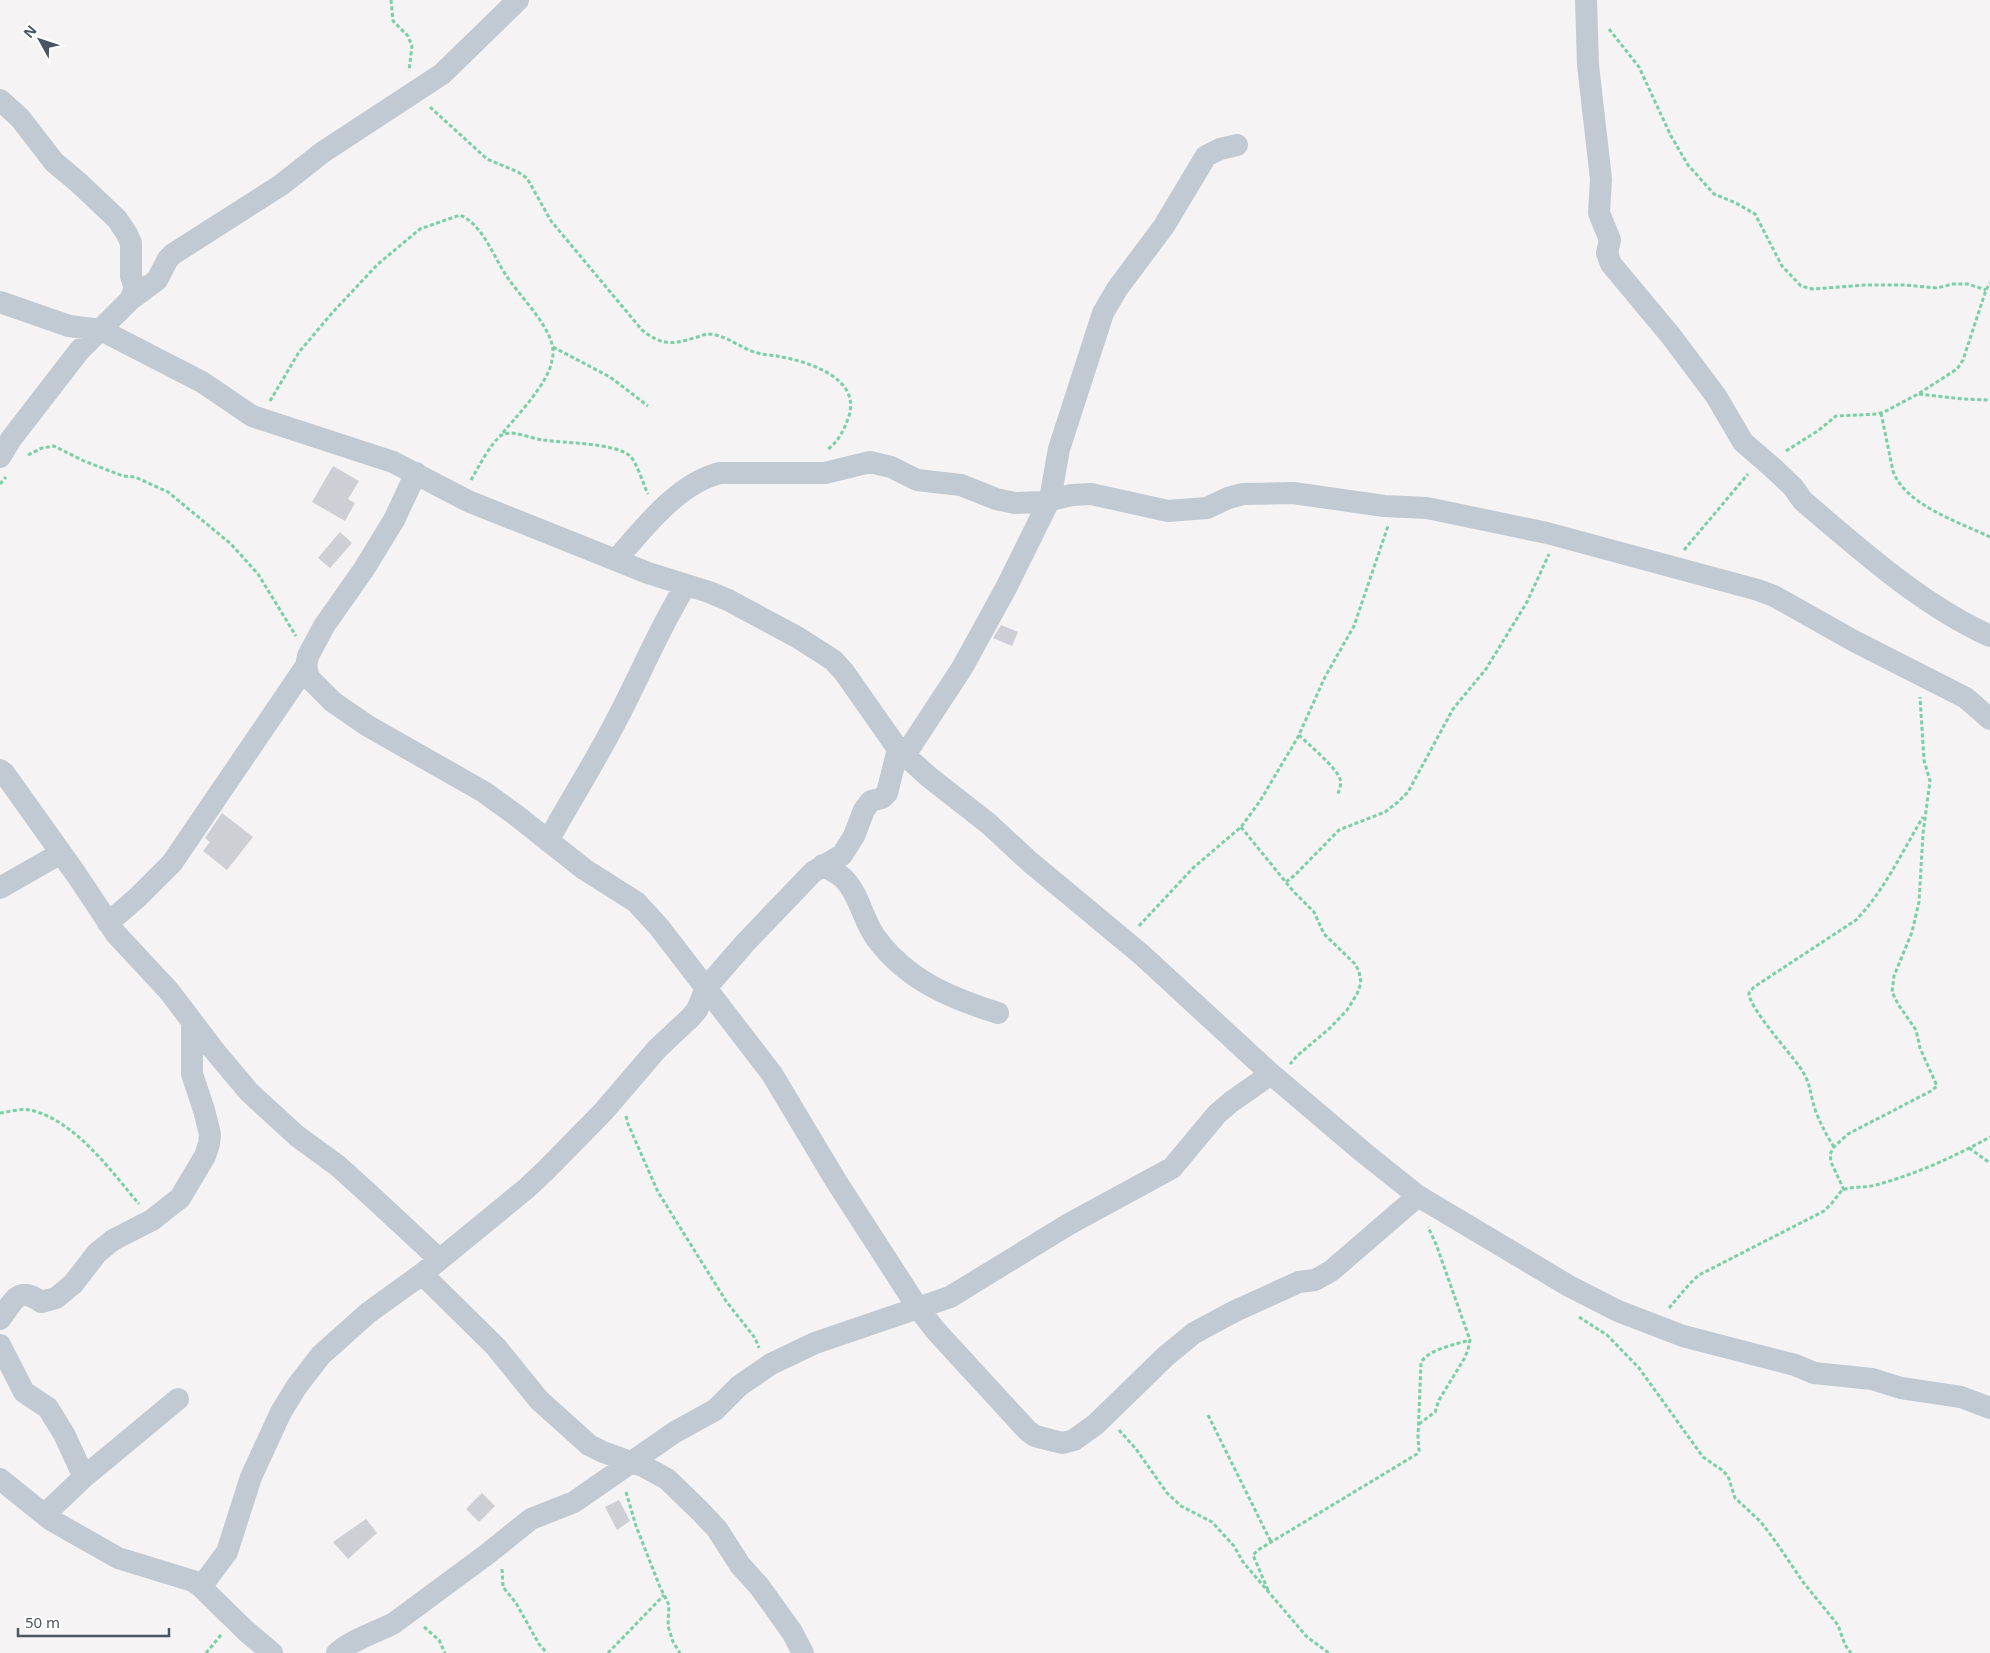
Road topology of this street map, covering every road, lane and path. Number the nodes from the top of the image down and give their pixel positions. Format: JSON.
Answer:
{"nodes":[{"id":1,"x":391,"y":0,"type":"edge"},
{"id":2,"x":518,"y":0,"type":"edge"},
{"id":3,"x":1586,"y":0,"type":"edge"},
{"id":4,"x":1604,"y":22,"type":"dead end"},
{"id":5,"x":415,"y":92,"type":"junction"},
{"id":6,"x":0,"y":100,"type":"edge"},
{"id":7,"x":1237,"y":145,"type":"dead end"},
{"id":8,"x":1990,"y":283,"type":"edge"},
{"id":9,"x":1986,"y":290,"type":"junction"},
{"id":10,"x":130,"y":300,"type":"junction"},
{"id":11,"x":0,"y":302,"type":"edge"},
{"id":12,"x":100,"y":330,"type":"junction"},
{"id":13,"x":553,"y":347,"type":"junction"},
{"id":14,"x":1918,"y":394,"type":"junction"},
{"id":15,"x":1990,"y":400,"type":"edge"},
{"id":16,"x":648,"y":406,"type":"dead end"},
{"id":17,"x":1881,"y":413,"type":"junction"},
{"id":18,"x":260,"y":418,"type":"junction"},
{"id":19,"x":500,"y":436,"type":"junction"},
{"id":20,"x":826,"y":451,"type":"dead end"},
{"id":21,"x":26,"y":456,"type":"dead end"},
{"id":22,"x":1763,"y":460,"type":"junction"},
{"id":23,"x":5,"y":465,"type":"edge"},
{"id":24,"x":416,"y":473,"type":"junction"},
{"id":25,"x":0,"y":484,"type":"edge"},
{"id":26,"x":460,"y":497,"type":"junction"},
{"id":27,"x":1050,"y":500,"type":"junction"},
{"id":28,"x":1394,"y":506,"type":"junction"},
{"id":29,"x":656,"y":512,"type":"junction"},
{"id":30,"x":1557,"y":536,"type":"junction"},
{"id":31,"x":1990,"y":537,"type":"edge"},
{"id":32,"x":616,"y":560,"type":"junction"},
{"id":33,"x":1671,"y":566,"type":"junction"},
{"id":34,"x":686,"y":585,"type":"junction"},
{"id":35,"x":1990,"y":636,"type":"edge"},
{"id":36,"x":307,"y":661,"type":"junction"},
{"id":37,"x":1918,"y":672,"type":"junction"},
{"id":38,"x":1990,"y":719,"type":"edge"},
{"id":39,"x":1299,"y":735,"type":"junction"},
{"id":40,"x":902,"y":752,"type":"junction"},
{"id":41,"x":0,"y":770,"type":"edge"},
{"id":42,"x":1338,"y":794,"type":"dead end"},
{"id":43,"x":1925,"y":815,"type":"junction"},
{"id":44,"x":1241,"y":828,"type":"junction"},
{"id":45,"x":548,"y":841,"type":"junction"},
{"id":46,"x":61,"y":853,"type":"junction"},
{"id":47,"x":823,"y":865,"type":"junction"},
{"id":48,"x":1286,"y":882,"type":"junction"},
{"id":49,"x":0,"y":888,"type":"edge"},
{"id":50,"x":108,"y":923,"type":"junction"},
{"id":51,"x":1125,"y":941,"type":"junction"},
{"id":52,"x":706,"y":988,"type":"junction"},
{"id":53,"x":998,"y":1013,"type":"dead end"},
{"id":54,"x":192,"y":1021,"type":"junction"},
{"id":55,"x":1271,"y":1074,"type":"junction"},
{"id":56,"x":621,"y":1091,"type":"junction"},
{"id":57,"x":1291,"y":1091,"type":"junction"},
{"id":58,"x":0,"y":1113,"type":"edge"},
{"id":59,"x":1990,"y":1137,"type":"edge"},
{"id":60,"x":1834,"y":1147,"type":"junction"},
{"id":61,"x":1969,"y":1148,"type":"junction"},
{"id":62,"x":1990,"y":1163,"type":"edge"},
{"id":63,"x":1844,"y":1190,"type":"junction"},
{"id":64,"x":1416,"y":1198,"type":"junction"},
{"id":65,"x":152,"y":1220,"type":"junction"},
{"id":66,"x":439,"y":1259,"type":"junction"},
{"id":67,"x":422,"y":1274,"type":"junction"},
{"id":68,"x":918,"y":1308,"type":"junction"},
{"id":69,"x":1575,"y":1314,"type":"dead end"},
{"id":70,"x":0,"y":1319,"type":"edge"},
{"id":71,"x":1652,"y":1323,"type":"junction"},
{"id":72,"x":1470,"y":1340,"type":"junction"},
{"id":73,"x":0,"y":1345,"type":"edge"},
{"id":74,"x":757,"y":1374,"type":"junction"},
{"id":75,"x":178,"y":1399,"type":"dead end"},
{"id":76,"x":1990,"y":1408,"type":"edge"},
{"id":77,"x":1105,"y":1415,"type":"junction"},
{"id":78,"x":1208,"y":1415,"type":"dead end"},
{"id":79,"x":1419,"y":1424,"type":"junction"},
{"id":80,"x":625,"y":1466,"type":"junction"},
{"id":81,"x":84,"y":1476,"type":"junction"},
{"id":82,"x":2,"y":1483,"type":"edge"},
{"id":83,"x":44,"y":1514,"type":"junction"},
{"id":84,"x":505,"y":1539,"type":"junction"},
{"id":85,"x":1271,"y":1542,"type":"junction"},
{"id":86,"x":201,"y":1586,"type":"junction"},
{"id":87,"x":1268,"y":1590,"type":"junction"},
{"id":88,"x":664,"y":1595,"type":"junction"},
{"id":89,"x":407,"y":1613,"type":"junction"},
{"id":90,"x":272,"y":1653,"type":"edge"},
{"id":91,"x":336,"y":1653,"type":"edge"},
{"id":92,"x":445,"y":1653,"type":"edge"},
{"id":93,"x":548,"y":1653,"type":"edge"},
{"id":94,"x":608,"y":1653,"type":"edge"},
{"id":95,"x":680,"y":1653,"type":"edge"},
{"id":96,"x":803,"y":1653,"type":"edge"},
{"id":97,"x":1328,"y":1653,"type":"edge"},
{"id":98,"x":1851,"y":1653,"type":"edge"}],
"edges":[{"from":1,"to":5,"type":"path"},
{"from":2,"to":5,"type":"street"},
{"from":3,"to":22,"type":"street"},
{"from":4,"to":9,"type":"path"},
{"from":5,"to":10,"type":"street"},
{"from":5,"to":20,"type":"path"},
{"from":6,"to":10,"type":"street"},
{"from":7,"to":27,"type":"street"},
{"from":8,"to":9,"type":"path"},
{"from":9,"to":14,"type":"path"},
{"from":10,"to":12,"type":"street"},
{"from":11,"to":12,"type":"street"},
{"from":12,"to":18,"type":"street"},
{"from":12,"to":23,"type":"street"},
{"from":13,"to":16,"type":"path"},
{"from":13,"to":18,"type":"path"},
{"from":13,"to":19,"type":"path"},
{"from":14,"to":15,"type":"path"},
{"from":14,"to":17,"type":"path"},
{"from":17,"to":22,"type":"path"},
{"from":17,"to":31,"type":"path"},
{"from":18,"to":24,"type":"street"},
{"from":19,"to":26,"type":"path"},
{"from":19,"to":29,"type":"path"},
{"from":21,"to":36,"type":"path"},
{"from":22,"to":33,"type":"path"},
{"from":22,"to":35,"type":"street"},
{"from":23,"to":25,"type":"path"},
{"from":24,"to":26,"type":"street"},
{"from":24,"to":36,"type":"street"},
{"from":26,"to":32,"type":"street"},
{"from":27,"to":28,"type":"street"},
{"from":27,"to":29,"type":"street"},
{"from":27,"to":40,"type":"street"},
{"from":28,"to":30,"type":"street"},
{"from":28,"to":39,"type":"path"},
{"from":29,"to":32,"type":"street"},
{"from":30,"to":33,"type":"street"},
{"from":30,"to":48,"type":"path"},
{"from":32,"to":34,"type":"street"},
{"from":33,"to":37,"type":"street"},
{"from":34,"to":40,"type":"street"},
{"from":34,"to":45,"type":"street"},
{"from":36,"to":45,"type":"street"},
{"from":36,"to":50,"type":"street"},
{"from":37,"to":38,"type":"street"},
{"from":37,"to":43,"type":"path"},
{"from":39,"to":42,"type":"path"},
{"from":39,"to":44,"type":"path"},
{"from":40,"to":47,"type":"street"},
{"from":40,"to":51,"type":"street"},
{"from":41,"to":46,"type":"street"},
{"from":43,"to":60,"type":"path"},
{"from":43,"to":60,"type":"path"},
{"from":44,"to":48,"type":"path"},
{"from":44,"to":51,"type":"path"},
{"from":45,"to":52,"type":"street"},
{"from":46,"to":49,"type":"street"},
{"from":46,"to":50,"type":"street"},
{"from":47,"to":52,"type":"street"},
{"from":47,"to":53,"type":"street"},
{"from":48,"to":57,"type":"path"},
{"from":50,"to":54,"type":"street"},
{"from":51,"to":55,"type":"street"},
{"from":52,"to":56,"type":"street"},
{"from":52,"to":68,"type":"street"},
{"from":54,"to":65,"type":"street"},
{"from":54,"to":66,"type":"street"},
{"from":55,"to":57,"type":"street"},
{"from":55,"to":68,"type":"street"},
{"from":56,"to":66,"type":"street"},
{"from":56,"to":74,"type":"path"},
{"from":57,"to":64,"type":"street"},
{"from":58,"to":65,"type":"path"},
{"from":59,"to":61,"type":"path"},
{"from":60,"to":63,"type":"path"},
{"from":61,"to":62,"type":"path"},
{"from":61,"to":63,"type":"path"},
{"from":63,"to":71,"type":"path"},
{"from":64,"to":71,"type":"street"},
{"from":64,"to":72,"type":"path"},
{"from":64,"to":77,"type":"street"},
{"from":65,"to":70,"type":"street"},
{"from":66,"to":67,"type":"street"},
{"from":67,"to":80,"type":"street"},
{"from":67,"to":86,"type":"street"},
{"from":68,"to":74,"type":"street"},
{"from":68,"to":77,"type":"street"},
{"from":69,"to":98,"type":"path"},
{"from":71,"to":76,"type":"street"},
{"from":72,"to":79,"type":"path"},
{"from":72,"to":79,"type":"path"},
{"from":73,"to":81,"type":"street"},
{"from":74,"to":80,"type":"street"},
{"from":75,"to":81,"type":"street"},
{"from":77,"to":87,"type":"path"},
{"from":78,"to":85,"type":"path"},
{"from":79,"to":85,"type":"path"},
{"from":80,"to":84,"type":"street"},
{"from":80,"to":88,"type":"path"},
{"from":80,"to":96,"type":"street"},
{"from":81,"to":83,"type":"street"},
{"from":82,"to":83,"type":"street"},
{"from":83,"to":86,"type":"street"},
{"from":84,"to":89,"type":"street"},
{"from":84,"to":93,"type":"path"},
{"from":85,"to":87,"type":"path"},
{"from":86,"to":90,"type":"street"},
{"from":87,"to":97,"type":"path"},
{"from":88,"to":94,"type":"path"},
{"from":88,"to":95,"type":"path"},
{"from":89,"to":91,"type":"street"},
{"from":89,"to":92,"type":"path"}]}
